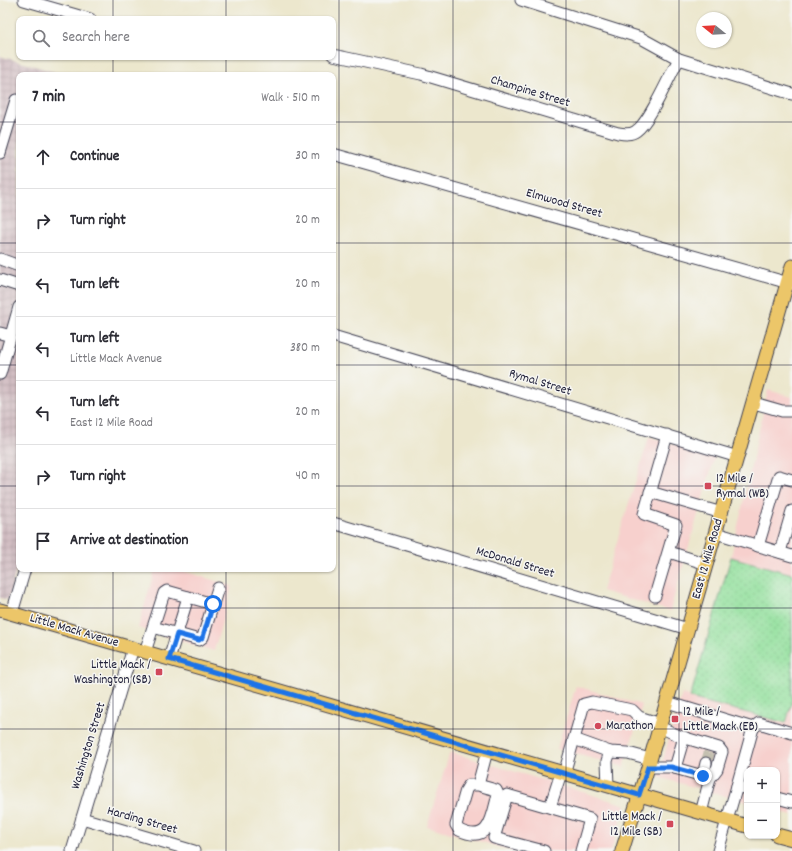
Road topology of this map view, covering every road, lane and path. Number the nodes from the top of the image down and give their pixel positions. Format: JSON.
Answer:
{"nodes":[{"id":1,"x":24,"y":0,"type":"edge"},
{"id":2,"x":521,"y":0,"type":"edge"},
{"id":3,"x":80,"y":16,"type":"edge"},
{"id":4,"x":336,"y":56,"type":"edge"},
{"id":5,"x":679,"y":60,"type":"junction"},
{"id":6,"x":792,"y":94,"type":"edge"},
{"id":7,"x":16,"y":100,"type":"dead end"},
{"id":8,"x":0,"y":152,"type":"edge"},
{"id":9,"x":336,"y":155,"type":"edge"},
{"id":10,"x":0,"y":259,"type":"edge"},
{"id":11,"x":16,"y":265,"type":"edge"},
{"id":12,"x":792,"y":266,"type":"edge"},
{"id":13,"x":0,"y":280,"type":"edge"},
{"id":14,"x":790,"y":284,"type":"edge"},
{"id":15,"x":16,"y":285,"type":"edge"},
{"id":16,"x":16,"y":313,"type":"edge"},
{"id":17,"x":5,"y":335,"type":"edge"},
{"id":18,"x":336,"y":337,"type":"edge"},
{"id":19,"x":0,"y":374,"type":"edge"},
{"id":20,"x":754,"y":403,"type":"junction"},
{"id":21,"x":787,"y":411,"type":"edge"},
{"id":22,"x":792,"y":419,"type":"edge"},
{"id":23,"x":667,"y":435,"type":"junction"},
{"id":24,"x":738,"y":456,"type":"junction"},
{"id":25,"x":792,"y":480,"type":"edge"},
{"id":26,"x":650,"y":492,"type":"junction"},
{"id":27,"x":792,"y":511,"type":"edge"},
{"id":28,"x":722,"y":513,"type":"junction"},
{"id":29,"x":336,"y":524,"type":"edge"},
{"id":30,"x":716,"y":533,"type":"junction"},
{"id":31,"x":758,"y":546,"type":"junction"},
{"id":32,"x":669,"y":552,"type":"junction"},
{"id":33,"x":780,"y":552,"type":"junction"},
{"id":34,"x":792,"y":556,"type":"edge"},
{"id":35,"x":707,"y":564,"type":"junction"},
{"id":36,"x":24,"y":572,"type":"edge"},
{"id":37,"x":218,"y":588,"type":"dead end"},
{"id":38,"x":655,"y":596,"type":"dead end"},
{"id":39,"x":188,"y":597,"type":"junction"},
{"id":40,"x":213,"y":604,"type":"junction"},
{"id":41,"x":6,"y":611,"type":"edge"},
{"id":42,"x":153,"y":627,"type":"junction"},
{"id":43,"x":688,"y":629,"type":"junction"},
{"id":44,"x":177,"y":634,"type":"junction"},
{"id":45,"x":139,"y":650,"type":"junction"},
{"id":46,"x":169,"y":659,"type":"junction"},
{"id":47,"x":667,"y":702,"type":"junction"},
{"id":48,"x":660,"y":725,"type":"junction"},
{"id":49,"x":753,"y":728,"type":"junction"},
{"id":50,"x":792,"y":733,"type":"edge"},
{"id":51,"x":684,"y":737,"type":"junction"},
{"id":52,"x":574,"y":739,"type":"junction"},
{"id":53,"x":487,"y":751,"type":"junction"},
{"id":54,"x":610,"y":752,"type":"junction"},
{"id":55,"x":649,"y":763,"type":"junction"},
{"id":56,"x":709,"y":764,"type":"tunnel mouth"},
{"id":57,"x":675,"y":768,"type":"junction"},
{"id":58,"x":562,"y":773,"type":"junction"},
{"id":59,"x":707,"y":777,"type":"junction"},
{"id":60,"x":478,"y":785,"type":"junction"},
{"id":61,"x":608,"y":786,"type":"junction"},
{"id":62,"x":742,"y":787,"type":"edge"},
{"id":63,"x":639,"y":795,"type":"junction"},
{"id":64,"x":780,"y":799,"type":"edge"},
{"id":65,"x":792,"y":802,"type":"edge"},
{"id":66,"x":550,"y":807,"type":"junction"},
{"id":67,"x":701,"y":812,"type":"junction"},
{"id":68,"x":82,"y":818,"type":"junction"},
{"id":69,"x":727,"y":820,"type":"junction"},
{"id":70,"x":744,"y":825,"type":"edge"},
{"id":71,"x":780,"y":835,"type":"edge"},
{"id":72,"x":792,"y":839,"type":"edge"},
{"id":73,"x":72,"y":851,"type":"edge"},
{"id":74,"x":194,"y":851,"type":"edge"},
{"id":75,"x":544,"y":851,"type":"edge"},
{"id":76,"x":581,"y":851,"type":"edge"},
{"id":77,"x":622,"y":851,"type":"edge"},
{"id":78,"x":718,"y":851,"type":"edge"}],
"edges":[{"from":1,"to":3,"type":"street"},
{"from":2,"to":5,"type":"street"},
{"from":4,"to":5,"type":"street","name":"Champine Street"},
{"from":5,"to":6,"type":"street"},
{"from":7,"to":8,"type":"street"},
{"from":9,"to":14,"type":"street","name":"Elmwood Street"},
{"from":10,"to":11,"type":"street"},
{"from":12,"to":14,"type":"main road","name":"East 12 Mile Road"},
{"from":13,"to":15,"type":"street"},
{"from":14,"to":20,"type":"main road","name":"East 12 Mile Road"},
{"from":16,"to":17,"type":"street"},
{"from":17,"to":19,"type":"street"},
{"from":18,"to":23,"type":"street","name":"Rymal Street"},
{"from":20,"to":21,"type":"street"},
{"from":20,"to":24,"type":"main road","name":"East 12 Mile Road"},
{"from":21,"to":22,"type":"street"},
{"from":23,"to":24,"type":"street","name":"Rymal Street"},
{"from":23,"to":26,"type":"street"},
{"from":24,"to":28,"type":"main road","name":"East 12 Mile Road"},
{"from":25,"to":31,"type":"street"},
{"from":26,"to":28,"type":"street"},
{"from":26,"to":32,"type":"street"},
{"from":27,"to":33,"type":"street"},
{"from":28,"to":30,"type":"main road","name":"East 12 Mile Road"},
{"from":29,"to":43,"type":"street","name":"McDonald Street"},
{"from":30,"to":31,"type":"street"},
{"from":30,"to":35,"type":"main road","name":"East 12 Mile Road"},
{"from":31,"to":33,"type":"street"},
{"from":32,"to":35,"type":"street"},
{"from":32,"to":38,"type":"street"},
{"from":33,"to":34,"type":"street"},
{"from":35,"to":43,"type":"main road","name":"East 12 Mile Road"},
{"from":36,"to":41,"type":"street"},
{"from":37,"to":40,"type":"street"},
{"from":39,"to":40,"type":"street"},
{"from":39,"to":42,"type":"street","name":"Washington Street"},
{"from":39,"to":44,"type":"street"},
{"from":40,"to":44,"type":"street"},
{"from":41,"to":45,"type":"main road","name":"Little Mack Avenue"},
{"from":42,"to":44,"type":"street"},
{"from":42,"to":45,"type":"street","name":"Washington Street"},
{"from":43,"to":47,"type":"main road","name":"East 12 Mile Road"},
{"from":44,"to":46,"type":"street"},
{"from":45,"to":46,"type":"main road","name":"Little Mack Avenue"},
{"from":45,"to":68,"type":"street","name":"Washington Street"},
{"from":46,"to":53,"type":"main road","name":"Little Mack Avenue"},
{"from":47,"to":48,"type":"main road","name":"East 12 Mile Road"},
{"from":47,"to":49,"type":"street"},
{"from":48,"to":51,"type":"street"},
{"from":48,"to":52,"type":"street"},
{"from":48,"to":55,"type":"main road","name":"East 12 Mile Road"},
{"from":49,"to":50,"type":"street"},
{"from":49,"to":62,"type":"street"},
{"from":51,"to":57,"type":"street"},
{"from":51,"to":59,"type":"street"},
{"from":52,"to":54,"type":"street"},
{"from":52,"to":58,"type":"street"},
{"from":53,"to":58,"type":"main road","name":"Little Mack Avenue"},
{"from":53,"to":60,"type":"street"},
{"from":54,"to":55,"type":"street"},
{"from":54,"to":61,"type":"street"},
{"from":55,"to":57,"type":"street"},
{"from":55,"to":63,"type":"main road","name":"East 12 Mile Road"},
{"from":56,"to":59,"type":"street"},
{"from":57,"to":59,"type":"street"},
{"from":58,"to":61,"type":"main road","name":"Little Mack Avenue"},
{"from":58,"to":66,"type":"street"},
{"from":59,"to":67,"type":"street"},
{"from":60,"to":60,"type":"street"},
{"from":61,"to":63,"type":"main road","name":"Little Mack Avenue"},
{"from":62,"to":69,"type":"street"},
{"from":63,"to":67,"type":"main road","name":"Little Mack Avenue"},
{"from":63,"to":77,"type":"main road","name":"East 12 Mile Road"},
{"from":64,"to":65,"type":"street"},
{"from":66,"to":75,"type":"street"},
{"from":66,"to":76,"type":"street"},
{"from":67,"to":69,"type":"main road","name":"Little Mack Avenue"},
{"from":68,"to":73,"type":"street","name":"Washington Street"},
{"from":68,"to":74,"type":"street","name":"Harding Street"},
{"from":69,"to":70,"type":"main road","name":"Little Mack Avenue"},
{"from":69,"to":78,"type":"street"},
{"from":71,"to":72,"type":"main road"}]}
